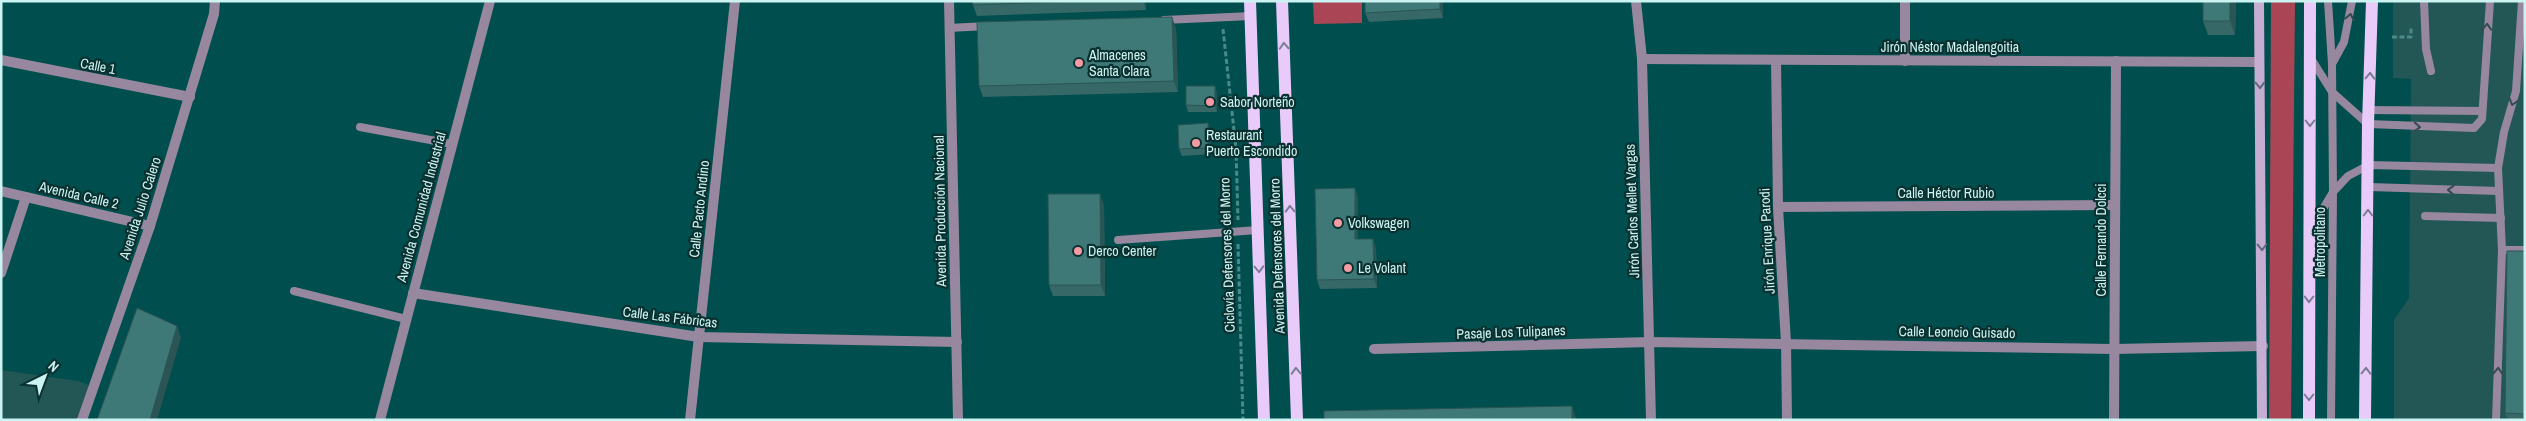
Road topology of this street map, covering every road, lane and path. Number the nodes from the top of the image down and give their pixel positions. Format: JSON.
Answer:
{"nodes":[{"id":1,"x":215,"y":1,"type":"edge"},
{"id":2,"x":490,"y":1,"type":"edge"},
{"id":3,"x":735,"y":1,"type":"edge"},
{"id":4,"x":948,"y":1,"type":"edge"},
{"id":5,"x":1250,"y":1,"type":"edge"},
{"id":6,"x":1282,"y":1,"type":"edge"},
{"id":7,"x":1636,"y":1,"type":"edge"},
{"id":8,"x":1905,"y":1,"type":"edge"},
{"id":9,"x":2259,"y":1,"type":"edge"},
{"id":10,"x":2310,"y":1,"type":"edge"},
{"id":11,"x":2328,"y":1,"type":"edge"},
{"id":12,"x":2352,"y":1,"type":"edge"},
{"id":13,"x":2372,"y":1,"type":"edge"},
{"id":14,"x":2424,"y":1,"type":"edge"},
{"id":15,"x":2490,"y":1,"type":"edge"},
{"id":16,"x":2522,"y":1,"type":"edge"},
{"id":17,"x":1251,"y":16,"type":"junction"},
{"id":18,"x":1222,"y":18,"type":"junction"},
{"id":19,"x":2411,"y":19,"type":"dead end"},
{"id":20,"x":1152,"y":20,"type":"edge"},
{"id":21,"x":998,"y":26,"type":"edge"},
{"id":22,"x":949,"y":28,"type":"junction"},
{"id":23,"x":2392,"y":37,"type":"dead end"},
{"id":24,"x":2310,"y":57,"type":"junction"},
{"id":25,"x":1642,"y":59,"type":"junction"},
{"id":26,"x":1,"y":60,"type":"edge"},
{"id":27,"x":1776,"y":60,"type":"junction"},
{"id":28,"x":1905,"y":61,"type":"junction"},
{"id":29,"x":2116,"y":61,"type":"junction"},
{"id":30,"x":2259,"y":62,"type":"junction"},
{"id":31,"x":2332,"y":64,"type":"junction"},
{"id":32,"x":2432,"y":71,"type":"dead end"},
{"id":33,"x":2332,"y":92,"type":"junction"},
{"id":34,"x":190,"y":97,"type":"junction"},
{"id":35,"x":2368,"y":110,"type":"junction"},
{"id":36,"x":2482,"y":111,"type":"junction"},
{"id":37,"x":2368,"y":124,"type":"junction"},
{"id":38,"x":360,"y":127,"type":"dead end"},
{"id":39,"x":452,"y":144,"type":"junction"},
{"id":40,"x":2369,"y":165,"type":"junction"},
{"id":41,"x":2498,"y":168,"type":"junction"},
{"id":42,"x":2369,"y":187,"type":"junction"},
{"id":43,"x":1,"y":191,"type":"edge"},
{"id":44,"x":2499,"y":191,"type":"junction"},
{"id":45,"x":2333,"y":192,"type":"junction"},
{"id":46,"x":26,"y":197,"type":"junction"},
{"id":47,"x":2115,"y":205,"type":"junction"},
{"id":48,"x":1778,"y":207,"type":"junction"},
{"id":49,"x":2425,"y":216,"type":"dead end"},
{"id":50,"x":2501,"y":218,"type":"junction"},
{"id":51,"x":150,"y":226,"type":"junction"},
{"id":52,"x":1258,"y":230,"type":"junction"},
{"id":53,"x":1238,"y":231,"type":"junction"},
{"id":54,"x":2309,"y":233,"type":"junction"},
{"id":55,"x":1118,"y":240,"type":"dead end"},
{"id":56,"x":2502,"y":250,"type":"junction"},
{"id":57,"x":2525,"y":250,"type":"edge"},
{"id":58,"x":1,"y":273,"type":"edge"},
{"id":59,"x":294,"y":291,"type":"dead end"},
{"id":60,"x":413,"y":293,"type":"junction"},
{"id":61,"x":406,"y":319,"type":"junction"},
{"id":62,"x":699,"y":337,"type":"junction"},
{"id":63,"x":957,"y":342,"type":"junction"},
{"id":64,"x":1650,"y":342,"type":"junction"},
{"id":65,"x":1786,"y":343,"type":"junction"},
{"id":66,"x":2263,"y":346,"type":"junction"},
{"id":67,"x":2114,"y":348,"type":"junction"},
{"id":68,"x":1374,"y":349,"type":"dead end"},
{"id":69,"x":82,"y":420,"type":"edge"},
{"id":70,"x":380,"y":420,"type":"edge"},
{"id":71,"x":690,"y":420,"type":"edge"},
{"id":72,"x":958,"y":420,"type":"edge"},
{"id":73,"x":1243,"y":420,"type":"edge"},
{"id":74,"x":1264,"y":420,"type":"edge"},
{"id":75,"x":1297,"y":420,"type":"edge"},
{"id":76,"x":1651,"y":420,"type":"edge"},
{"id":77,"x":1787,"y":420,"type":"edge"},
{"id":78,"x":2114,"y":420,"type":"edge"},
{"id":79,"x":2262,"y":420,"type":"edge"},
{"id":80,"x":2309,"y":420,"type":"edge"},
{"id":81,"x":2331,"y":420,"type":"edge"},
{"id":82,"x":2365,"y":420,"type":"edge"},
{"id":83,"x":2496,"y":420,"type":"edge"}],
"edges":[{"from":1,"to":34,"type":"street","name":"Avenida Julio Calero"},
{"from":2,"to":39,"type":"street","name":"Avenida Comunidad Industrial"},
{"from":3,"to":62,"type":"street","name":"Calle Pacto Andino"},
{"from":4,"to":22,"type":"street","name":"Avenida Producción Nacional"},
{"from":5,"to":17,"type":"main road","name":"Avenida Defensores del Morro"},
{"from":75,"to":6,"type":"main road","name":"Avenida Defensores del Morro","one_way":true},
{"from":7,"to":25,"type":"street","name":"Jirón Carlos Mellet Vargas"},
{"from":8,"to":28,"type":"street"},
{"from":9,"to":30,"type":"main road"},
{"from":10,"to":24,"type":"main road"},
{"from":11,"to":31,"type":"lane","name":"Metropolitano"},
{"from":31,"to":12,"type":"lane","name":"Metropolitano","one_way":true},
{"from":35,"to":13,"type":"main road","one_way":true},
{"from":14,"to":32,"type":"lane"},
{"from":36,"to":15,"type":"lane","one_way":true},
{"from":16,"to":41,"type":"lane","one_way":true},
{"from":17,"to":18,"type":"lane"},
{"from":17,"to":52,"type":"main road","name":"Avenida Defensores del Morro"},
{"from":18,"to":20,"type":"lane"},
{"from":18,"to":53,"type":"path","name":"Ciclovía Defensores del Morro"},
{"from":19,"to":23,"type":"path"},
{"from":21,"to":22,"type":"lane"},
{"from":22,"to":63,"type":"street","name":"Avenida Producción Nacional"},
{"from":24,"to":33,"type":"lane"},
{"from":24,"to":54,"type":"main road","one_way":true},
{"from":25,"to":27,"type":"street","name":"Jirón Néstor Madalengoitia"},
{"from":25,"to":64,"type":"street","name":"Jirón Carlos Mellet Vargas"},
{"from":26,"to":34,"type":"street","name":"Calle 1"},
{"from":27,"to":28,"type":"street","name":"Jirón Néstor Madalengoitia"},
{"from":27,"to":48,"type":"street","name":"Jirón Enrique Parodi"},
{"from":28,"to":29,"type":"street","name":"Jirón Néstor Madalengoitia"},
{"from":29,"to":30,"type":"street","name":"Jirón Néstor Madalengoitia"},
{"from":29,"to":47,"type":"street","name":"Calle Fernando Dolcci"},
{"from":30,"to":66,"type":"main road","one_way":true},
{"from":31,"to":33,"type":"lane","name":"Metropolitano"},
{"from":33,"to":37,"type":"lane"},
{"from":33,"to":45,"type":"lane","name":"Metropolitano"},
{"from":34,"to":51,"type":"street","name":"Avenida Julio Calero"},
{"from":35,"to":36,"type":"lane"},
{"from":35,"to":37,"type":"main road"},
{"from":37,"to":36,"type":"lane","one_way":true},
{"from":37,"to":40,"type":"main road"},
{"from":38,"to":39,"type":"lane"},
{"from":39,"to":60,"type":"street","name":"Avenida Comunidad Industrial"},
{"from":40,"to":41,"type":"lane"},
{"from":40,"to":42,"type":"main road"},
{"from":40,"to":45,"type":"lane"},
{"from":41,"to":44,"type":"lane"},
{"from":44,"to":42,"type":"lane","one_way":true},
{"from":82,"to":42,"type":"main road","one_way":true},
{"from":43,"to":46,"type":"street","name":"Avenida Calle 2"},
{"from":44,"to":50,"type":"lane"},
{"from":45,"to":54,"type":"lane"},
{"from":45,"to":81,"type":"lane","name":"Metropolitano"},
{"from":46,"to":51,"type":"street","name":"Avenida Calle 2"},
{"from":46,"to":58,"type":"street"},
{"from":47,"to":48,"type":"street","name":"Calle Héctor Rubio"},
{"from":47,"to":67,"type":"street","name":"Calle Fernando Dolcci"},
{"from":48,"to":65,"type":"street","name":"Jirón Enrique Parodi"},
{"from":49,"to":50,"type":"lane"},
{"from":50,"to":56,"type":"lane"},
{"from":51,"to":69,"type":"street","name":"Avenida Julio Calero"},
{"from":52,"to":53,"type":"lane"},
{"from":52,"to":74,"type":"main road","name":"Avenida Defensores del Morro","one_way":true},
{"from":53,"to":55,"type":"lane"},
{"from":53,"to":73,"type":"path","name":"Ciclovía Defensores del Morro"},
{"from":54,"to":80,"type":"main road","one_way":true},
{"from":56,"to":57,"type":"lane"},
{"from":83,"to":56,"type":"lane","one_way":true},
{"from":59,"to":61,"type":"lane"},
{"from":60,"to":61,"type":"street","name":"Avenida Comunidad Industrial"},
{"from":60,"to":62,"type":"street","name":"Calle Las Fábricas"},
{"from":61,"to":70,"type":"street","name":"Avenida Comunidad Industrial"},
{"from":62,"to":63,"type":"street","name":"Calle Las Fábricas"},
{"from":62,"to":71,"type":"street","name":"Calle Pacto Andino"},
{"from":63,"to":72,"type":"street","name":"Avenida Producción Nacional"},
{"from":64,"to":65,"type":"street","name":"Calle Leoncio Guisado"},
{"from":64,"to":68,"type":"street","name":"Pasaje Los Tulipanes"},
{"from":64,"to":76,"type":"street","name":"Jirón Carlos Mellet Vargas"},
{"from":65,"to":67,"type":"street","name":"Calle Leoncio Guisado"},
{"from":65,"to":77,"type":"street","name":"Jirón Enrique Parodi"},
{"from":66,"to":67,"type":"street","name":"Calle Leoncio Guisado"},
{"from":66,"to":79,"type":"main road"},
{"from":67,"to":78,"type":"street","name":"Calle Fernando Dolcci"}]}
